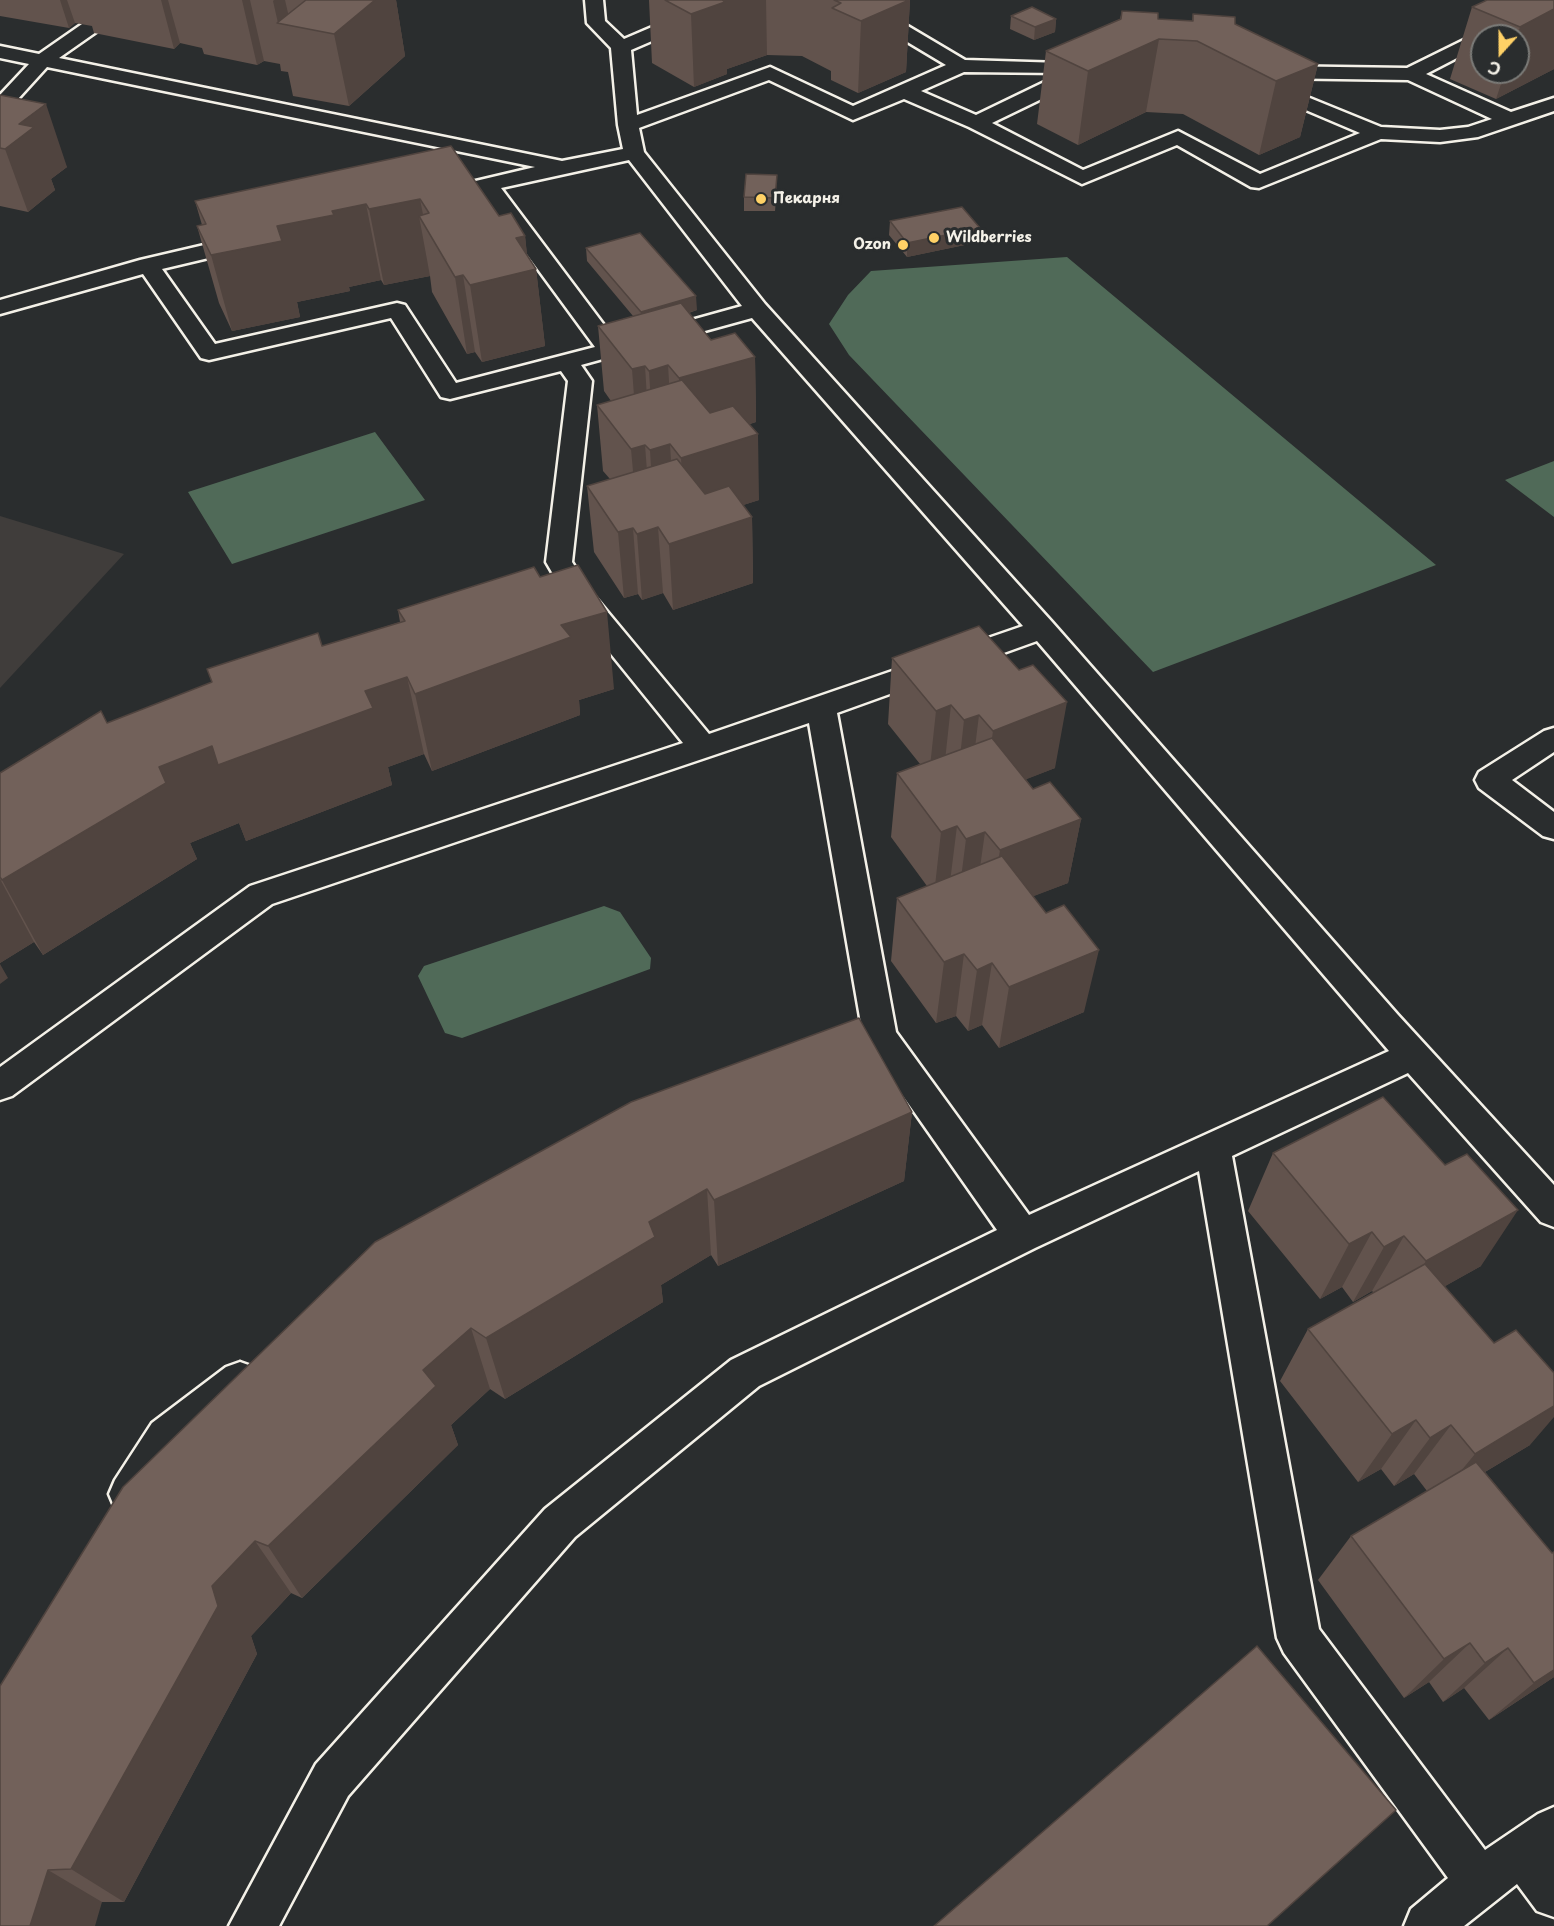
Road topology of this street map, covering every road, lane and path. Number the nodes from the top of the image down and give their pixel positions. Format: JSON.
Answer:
{"nodes":[{"id":1,"x":594,"y":0,"type":"edge"},
{"id":2,"x":731,"y":0,"type":"edge"},
{"id":3,"x":851,"y":0,"type":"edge"},
{"id":4,"x":92,"y":26,"type":"dead end"},
{"id":5,"x":1470,"y":44,"type":"edge"},
{"id":6,"x":621,"y":47,"type":"junction"},
{"id":7,"x":0,"y":52,"type":"edge"},
{"id":8,"x":43,"y":60,"type":"junction"},
{"id":9,"x":961,"y":66,"type":"junction"},
{"id":10,"x":1411,"y":74,"type":"junction"},
{"id":11,"x":904,"y":91,"type":"junction"},
{"id":12,"x":1554,"y":104,"type":"edge"},
{"id":13,"x":0,"y":107,"type":"edge"},
{"id":14,"x":1509,"y":119,"type":"junction"},
{"id":15,"x":976,"y":123,"type":"junction"},
{"id":16,"x":628,"y":125,"type":"junction"},
{"id":17,"x":1377,"y":133,"type":"junction"},
{"id":18,"x":634,"y":153,"type":"junction"},
{"id":19,"x":564,"y":167,"type":"junction"},
{"id":20,"x":487,"y":185,"type":"junction"},
{"id":21,"x":419,"y":201,"type":"edge"},
{"id":22,"x":272,"y":236,"type":"edge"},
{"id":23,"x":147,"y":265,"type":"junction"},
{"id":24,"x":0,"y":307,"type":"edge"},
{"id":25,"x":757,"y":309,"type":"junction"},
{"id":26,"x":610,"y":350,"type":"junction"},
{"id":27,"x":567,"y":362,"type":"junction"},
{"id":28,"x":579,"y":595,"type":"junction"},
{"id":29,"x":545,"y":607,"type":"edge"},
{"id":30,"x":1042,"y":629,"type":"junction"},
{"id":31,"x":821,"y":708,"type":"junction"},
{"id":32,"x":1554,"y":738,"type":"edge"},
{"id":33,"x":702,"y":746,"type":"junction"},
{"id":34,"x":1554,"y":828,"type":"edge"},
{"id":35,"x":880,"y":1036,"type":"junction"},
{"id":36,"x":1414,"y":1055,"type":"junction"},
{"id":37,"x":803,"y":1066,"type":"edge"},
{"id":38,"x":0,"y":1086,"type":"edge"},
{"id":39,"x":1213,"y":1148,"type":"junction"},
{"id":40,"x":1554,"y":1211,"type":"edge"},
{"id":41,"x":1022,"y":1236,"type":"junction"},
{"id":42,"x":268,"y":1358,"type":"edge"},
{"id":43,"x":109,"y":1526,"type":"edge"},
{"id":44,"x":1538,"y":1841,"type":"edge"},
{"id":45,"x":1480,"y":1882,"type":"junction"},
{"id":46,"x":1554,"y":1894,"type":"edge"},
{"id":47,"x":253,"y":1926,"type":"edge"},
{"id":48,"x":1428,"y":1926,"type":"edge"}],
"edges":[{"from":1,"to":6,"type":"street"},
{"from":2,"to":6,"type":"street"},
{"from":3,"to":9,"type":"street"},
{"from":4,"to":8,"type":"street"},
{"from":5,"to":10,"type":"street"},
{"from":6,"to":16,"type":"street"},
{"from":7,"to":8,"type":"street"},
{"from":8,"to":13,"type":"street"},
{"from":8,"to":19,"type":"street"},
{"from":9,"to":11,"type":"street"},
{"from":9,"to":15,"type":"street"},
{"from":10,"to":14,"type":"street"},
{"from":10,"to":17,"type":"street"},
{"from":11,"to":15,"type":"street"},
{"from":11,"to":16,"type":"street"},
{"from":12,"to":14,"type":"street"},
{"from":14,"to":17,"type":"street"},
{"from":15,"to":17,"type":"street"},
{"from":16,"to":18,"type":"street"},
{"from":18,"to":19,"type":"street"},
{"from":18,"to":25,"type":"street"},
{"from":19,"to":20,"type":"street"},
{"from":20,"to":21,"type":"street"},
{"from":20,"to":26,"type":"street"},
{"from":22,"to":23,"type":"street"},
{"from":23,"to":24,"type":"street"},
{"from":23,"to":27,"type":"street"},
{"from":25,"to":26,"type":"street"},
{"from":25,"to":30,"type":"street"},
{"from":26,"to":27,"type":"street"},
{"from":27,"to":28,"type":"street"},
{"from":28,"to":29,"type":"street"},
{"from":28,"to":33,"type":"street"},
{"from":30,"to":31,"type":"street"},
{"from":30,"to":36,"type":"street"},
{"from":31,"to":33,"type":"street"},
{"from":31,"to":35,"type":"street"},
{"from":32,"to":34,"type":"street"},
{"from":33,"to":38,"type":"street"},
{"from":35,"to":37,"type":"street"},
{"from":35,"to":41,"type":"street"},
{"from":36,"to":39,"type":"street"},
{"from":36,"to":40,"type":"street"},
{"from":39,"to":41,"type":"street"},
{"from":39,"to":45,"type":"street"},
{"from":41,"to":47,"type":"street"},
{"from":42,"to":43,"type":"street"},
{"from":44,"to":45,"type":"street"},
{"from":44,"to":46,"type":"street"},
{"from":45,"to":48,"type":"street"}]}
